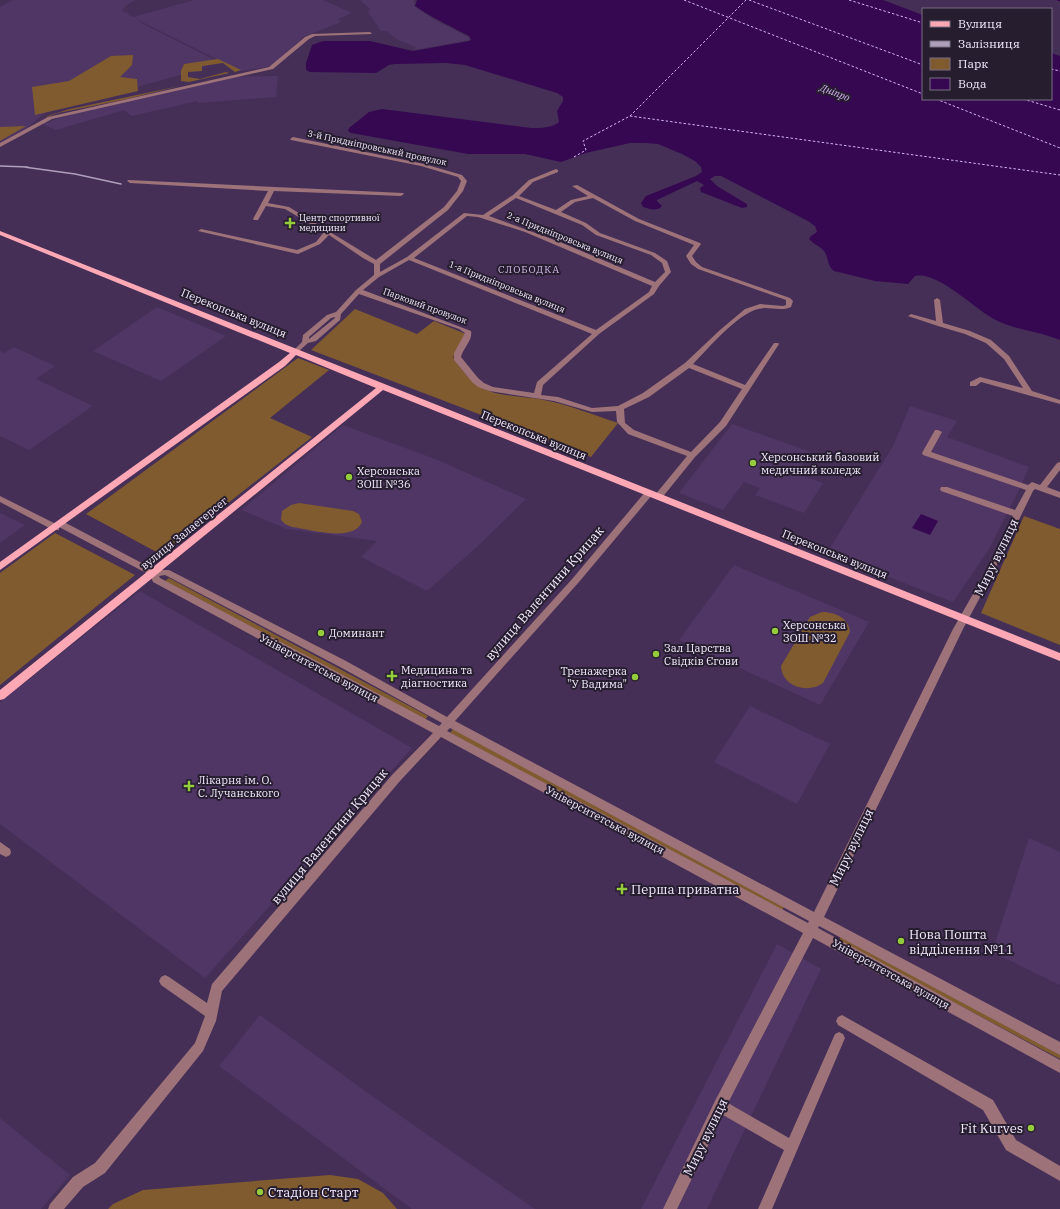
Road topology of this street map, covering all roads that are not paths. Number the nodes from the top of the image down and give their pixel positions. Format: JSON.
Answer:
{"nodes":[{"id":1,"x":370,"y":33,"type":"dead end"},
{"id":2,"x":293,"y":139,"type":"dead end"},
{"id":3,"x":0,"y":145,"type":"edge"},
{"id":4,"x":556,"y":171,"type":"dead end"},
{"id":5,"x":130,"y":181,"type":"dead end"},
{"id":6,"x":575,"y":186,"type":"dead end"},
{"id":7,"x":272,"y":190,"type":"junction"},
{"id":8,"x":402,"y":194,"type":"dead end"},
{"id":9,"x":515,"y":196,"type":"junction"},
{"id":10,"x":594,"y":196,"type":"junction"},
{"id":11,"x":264,"y":204,"type":"junction"},
{"id":12,"x":556,"y":213,"type":"junction"},
{"id":13,"x":485,"y":216,"type":"junction"},
{"id":14,"x":256,"y":219,"type":"dead end"},
{"id":15,"x":201,"y":232,"type":"dead end"},
{"id":16,"x":328,"y":232,"type":"junction"},
{"id":17,"x":0,"y":233,"type":"edge"},
{"id":18,"x":409,"y":258,"type":"junction"},
{"id":19,"x":378,"y":263,"type":"junction"},
{"id":20,"x":377,"y":276,"type":"junction"},
{"id":21,"x":656,"y":285,"type":"junction"},
{"id":22,"x":358,"y":291,"type":"junction"},
{"id":23,"x":937,"y":300,"type":"dead end"},
{"id":24,"x":910,"y":316,"type":"dead end"},
{"id":25,"x":940,"y":325,"type":"junction"},
{"id":26,"x":597,"y":333,"type":"junction"},
{"id":27,"x":776,"y":344,"type":"dead end"},
{"id":28,"x":296,"y":351,"type":"junction"},
{"id":29,"x":688,"y":365,"type":"junction"},
{"id":30,"x":973,"y":384,"type":"dead end"},
{"id":31,"x":382,"y":387,"type":"junction"},
{"id":32,"x":746,"y":388,"type":"junction"},
{"id":33,"x":1030,"y":393,"type":"junction"},
{"id":34,"x":537,"y":395,"type":"junction"},
{"id":35,"x":1060,"y":402,"type":"edge"},
{"id":36,"x":620,"y":408,"type":"junction"},
{"id":37,"x":592,"y":410,"type":"junction"},
{"id":38,"x":619,"y":419,"type":"junction"},
{"id":39,"x":938,"y":432,"type":"dead end"},
{"id":40,"x":692,"y":456,"type":"junction"},
{"id":41,"x":1060,"y":465,"type":"edge"},
{"id":42,"x":1031,"y":487,"type":"junction"},
{"id":43,"x":944,"y":489,"type":"dead end"},
{"id":44,"x":1041,"y":489,"type":"junction"},
{"id":45,"x":654,"y":495,"type":"junction"},
{"id":46,"x":1060,"y":495,"type":"edge"},
{"id":47,"x":0,"y":499,"type":"edge"},
{"id":48,"x":1017,"y":514,"type":"junction"},
{"id":49,"x":58,"y":526,"type":"junction"},
{"id":50,"x":0,"y":567,"type":"edge"},
{"id":51,"x":154,"y":573,"type":"junction"},
{"id":52,"x":965,"y":620,"type":"junction"},
{"id":53,"x":1060,"y":657,"type":"edge"},
{"id":54,"x":0,"y":696,"type":"edge"},
{"id":55,"x":448,"y":722,"type":"junction"},
{"id":56,"x":438,"y":732,"type":"junction"},
{"id":57,"x":817,"y":918,"type":"junction"},
{"id":58,"x":811,"y":930,"type":"junction"},
{"id":59,"x":165,"y":981,"type":"dead end"},
{"id":60,"x":211,"y":1013,"type":"junction"},
{"id":61,"x":842,"y":1021,"type":"dead end"},
{"id":62,"x":839,"y":1038,"type":"dead end"},
{"id":63,"x":1060,"y":1049,"type":"edge"},
{"id":64,"x":1060,"y":1067,"type":"edge"},
{"id":65,"x":720,"y":1106,"type":"junction"},
{"id":66,"x":792,"y":1147,"type":"junction"},
{"id":67,"x":1060,"y":1174,"type":"edge"},
{"id":68,"x":55,"y":1209,"type":"edge"},
{"id":69,"x":670,"y":1209,"type":"edge"},
{"id":70,"x":765,"y":1209,"type":"edge"}],
"edges":[{"from":1,"to":3,"type":"street"},
{"from":2,"to":19,"type":"street","name":"3-й Придніпровський провулок"},
{"from":4,"to":9,"type":"street"},
{"from":5,"to":7,"type":"street"},
{"from":6,"to":10,"type":"street"},
{"from":7,"to":8,"type":"street"},
{"from":7,"to":11,"type":"street"},
{"from":9,"to":12,"type":"street"},
{"from":9,"to":13,"type":"street"},
{"from":10,"to":12,"type":"street"},
{"from":10,"to":29,"type":"street"},
{"from":11,"to":14,"type":"street"},
{"from":11,"to":16,"type":"street"},
{"from":12,"to":21,"type":"street"},
{"from":13,"to":18,"type":"street","name":"2-а Придніпровська вулиця"},
{"from":13,"to":21,"type":"street","name":"2-а Придніпровська вулиця"},
{"from":15,"to":16,"type":"street"},
{"from":16,"to":19,"type":"street"},
{"from":17,"to":28,"type":"main road","name":"Перекопська вулиця"},
{"from":18,"to":20,"type":"street"},
{"from":18,"to":26,"type":"street","name":"1-а Придніпровська вулиця"},
{"from":19,"to":20,"type":"street"},
{"from":20,"to":22,"type":"street"},
{"from":21,"to":26,"type":"street"},
{"from":22,"to":28,"type":"street"},
{"from":22,"to":34,"type":"street","name":"Парковий провулок"},
{"from":23,"to":25,"type":"street"},
{"from":24,"to":25,"type":"street"},
{"from":25,"to":33,"type":"street"},
{"from":26,"to":34,"type":"street"},
{"from":27,"to":32,"type":"street","name":"вулиця Валентини Крицак"},
{"from":28,"to":31,"type":"main road","name":"Перекопська вулиця"},
{"from":28,"to":49,"type":"main road"},
{"from":29,"to":32,"type":"street"},
{"from":29,"to":36,"type":"street"},
{"from":30,"to":33,"type":"street"},
{"from":31,"to":45,"type":"main road","name":"Перекопська вулиця"},
{"from":31,"to":51,"type":"main road","name":"вулиця Залаегерсег"},
{"from":32,"to":40,"type":"street","name":"вулиця Валентини Крицак"},
{"from":33,"to":35,"type":"street"},
{"from":34,"to":37,"type":"street","name":"Парковий провулок"},
{"from":36,"to":37,"type":"street","name":"Парковий провулок"},
{"from":36,"to":38,"type":"street"},
{"from":37,"to":38,"type":"street"},
{"from":38,"to":40,"type":"street"},
{"from":39,"to":42,"type":"street"},
{"from":40,"to":45,"type":"street","name":"вулиця Валентини Крицак"},
{"from":41,"to":44,"type":"street"},
{"from":42,"to":44,"type":"street"},
{"from":42,"to":48,"type":"street","name":"Миру вулиця"},
{"from":43,"to":48,"type":"street"},
{"from":44,"to":46,"type":"street"},
{"from":45,"to":52,"type":"main road","name":"Перекопська вулиця"},
{"from":45,"to":55,"type":"street","name":"вулиця Валентини Крицак"},
{"from":47,"to":49,"type":"street","name":"Університетська вулиця"},
{"from":48,"to":52,"type":"street","name":"Миру вулиця"},
{"from":49,"to":50,"type":"main road"},
{"from":49,"to":51,"type":"street","name":"Університетська вулиця"},
{"from":51,"to":54,"type":"main road","name":"вулиця Залаегерсег"},
{"from":51,"to":55,"type":"street","name":"Університетська вулиця"},
{"from":51,"to":56,"type":"street","name":"Університетська вулиця"},
{"from":52,"to":53,"type":"main road","name":"Перекопська вулиця"},
{"from":52,"to":57,"type":"street","name":"Миру вулиця"},
{"from":55,"to":56,"type":"street","name":"вулиця Валентини Крицак"},
{"from":55,"to":57,"type":"street","name":"Університетська вулиця"},
{"from":56,"to":58,"type":"street","name":"Університетська вулиця"},
{"from":56,"to":60,"type":"street","name":"вулиця Валентини Крицак"},
{"from":57,"to":58,"type":"street","name":"Миру вулиця"},
{"from":57,"to":63,"type":"street","name":"Університетська вулиця"},
{"from":58,"to":64,"type":"street","name":"Університетська вулиця"},
{"from":58,"to":65,"type":"street","name":"Миру вулиця"},
{"from":59,"to":60,"type":"street"},
{"from":60,"to":68,"type":"street","name":"вулиця Валентини Крицак"},
{"from":61,"to":67,"type":"street"},
{"from":62,"to":66,"type":"street"},
{"from":65,"to":66,"type":"street"},
{"from":65,"to":69,"type":"street","name":"Миру вулиця"},
{"from":66,"to":70,"type":"street"}]}
